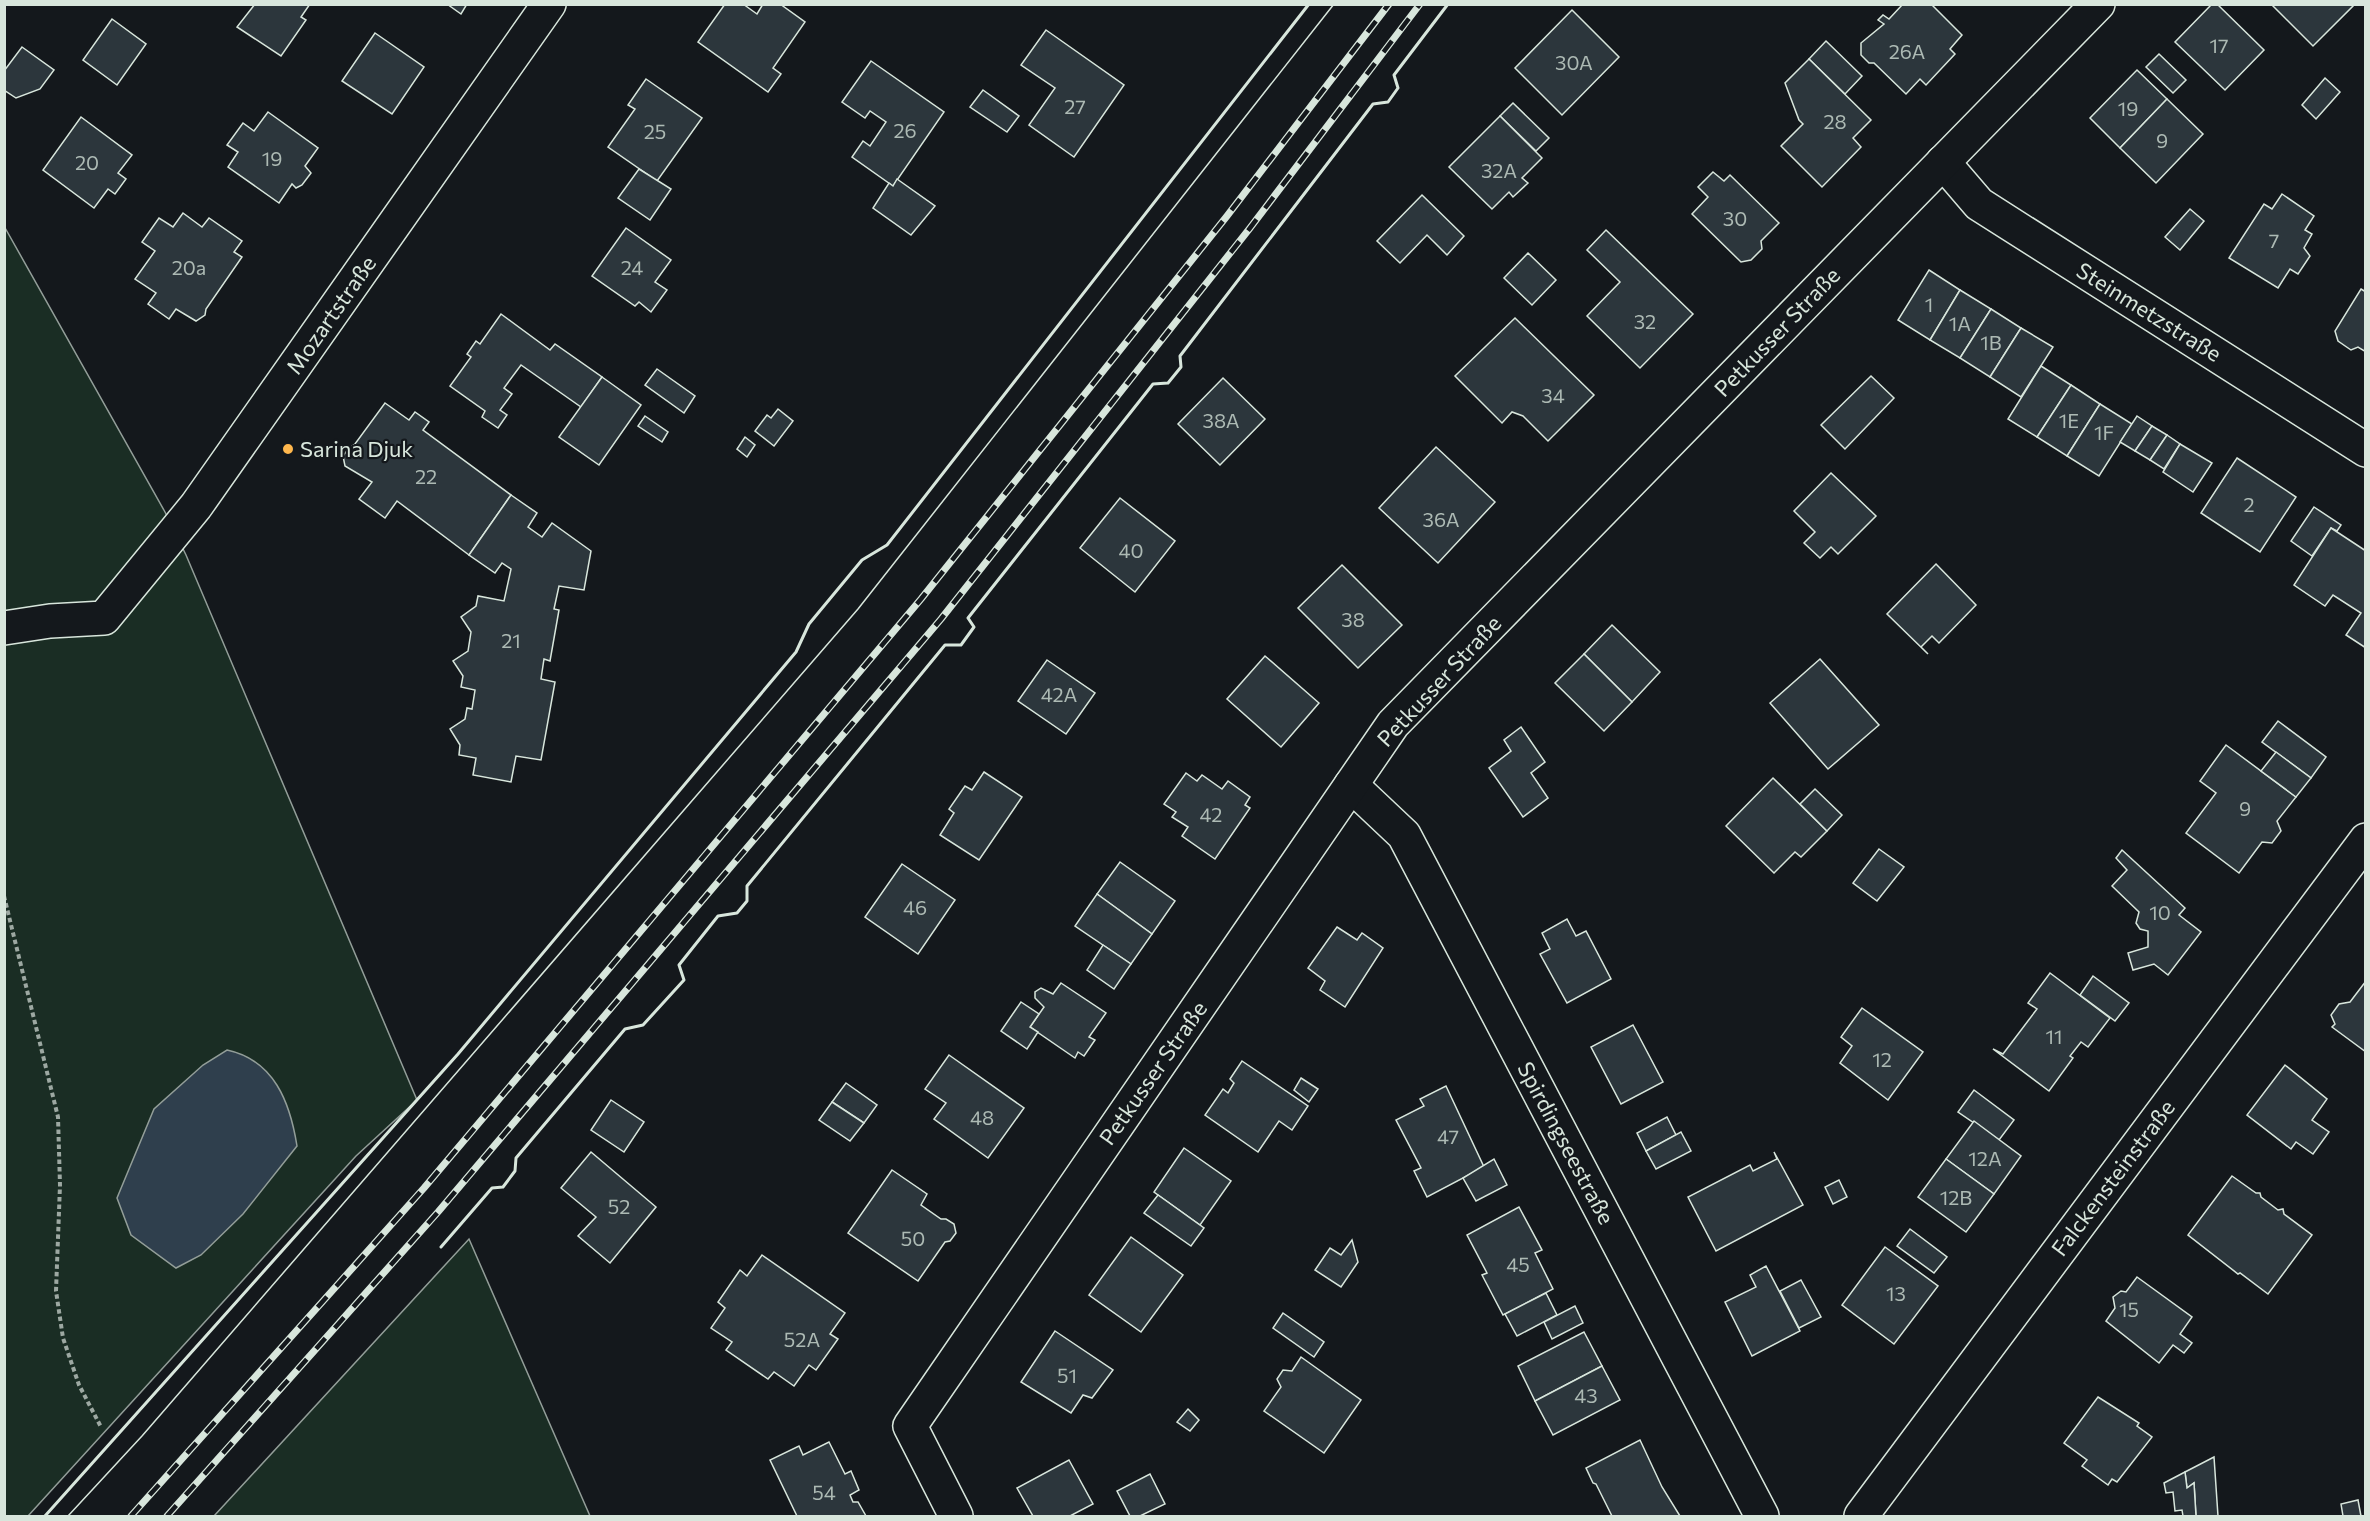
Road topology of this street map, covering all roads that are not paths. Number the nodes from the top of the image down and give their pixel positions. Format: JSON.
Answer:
{"nodes":[{"id":1,"x":549,"y":4,"type":"edge"},
{"id":2,"x":2098,"y":4,"type":"edge"},
{"id":3,"x":1943,"y":162,"type":"junction"},
{"id":4,"x":2366,"y":450,"type":"edge"},
{"id":5,"x":4,"y":628,"type":"edge"},
{"id":6,"x":1351,"y":784,"type":"junction"},
{"id":7,"x":2366,"y":840,"type":"edge"},
{"id":8,"x":956,"y":1516,"type":"edge"},
{"id":9,"x":1762,"y":1516,"type":"edge"},
{"id":10,"x":1861,"y":1516,"type":"edge"}],
"edges":[{"from":1,"to":5,"type":"street","name":"Mozartstraße"},
{"from":2,"to":3,"type":"street","name":"Petkusser Straße"},
{"from":3,"to":4,"type":"street","name":"Steinmetzstraße"},
{"from":3,"to":6,"type":"street","name":"Petkusser Straße"},
{"from":6,"to":8,"type":"street","name":"Petkusser Straße"},
{"from":6,"to":9,"type":"street","name":"Spirdingseestraße"},
{"from":7,"to":10,"type":"street","name":"Falckensteinstraße"}]}
